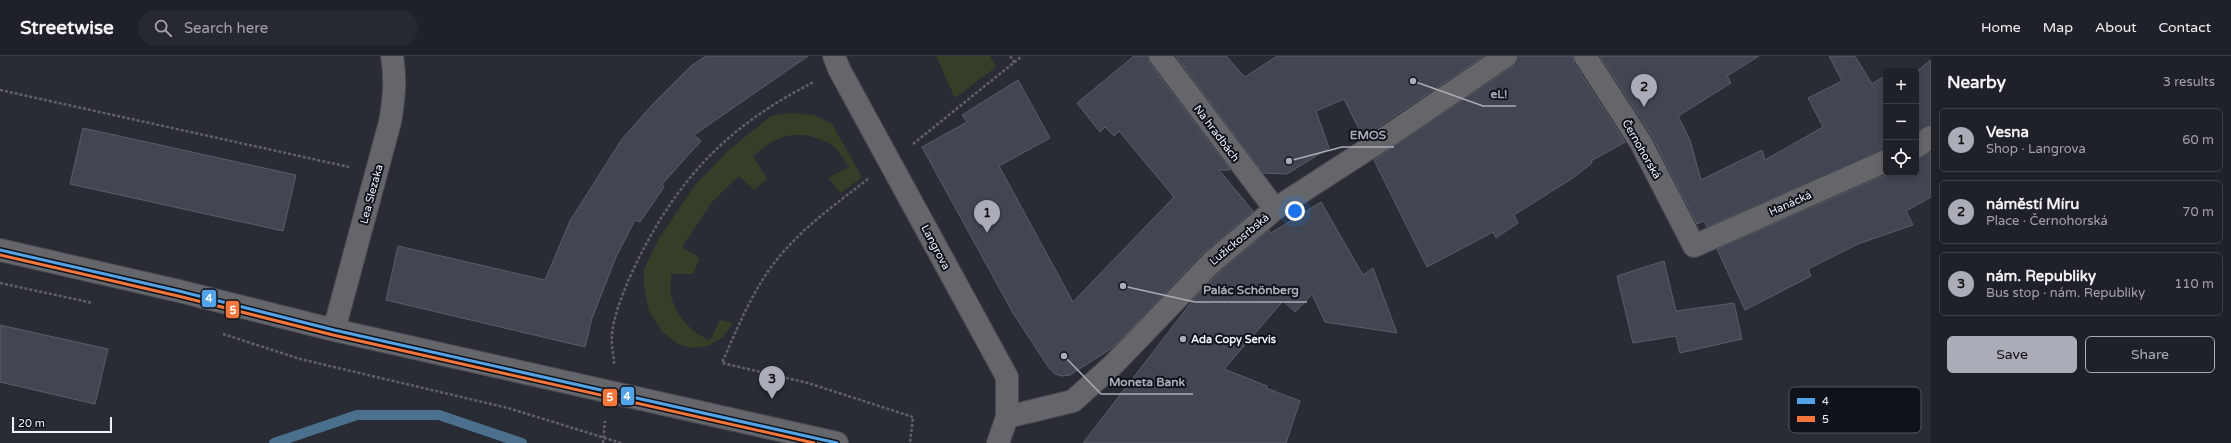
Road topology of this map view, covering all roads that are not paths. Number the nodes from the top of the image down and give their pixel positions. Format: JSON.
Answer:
{"nodes":[{"id":1,"x":392,"y":56,"type":"edge"},
{"id":2,"x":1160,"y":56,"type":"edge"},
{"id":3,"x":1506,"y":56,"type":"edge"},
{"id":4,"x":1585,"y":56,"type":"edge"},
{"id":5,"x":837,"y":63,"type":"edge"},
{"id":6,"x":1931,"y":137,"type":"edge"},
{"id":7,"x":1919,"y":145,"type":"edge"},
{"id":8,"x":1883,"y":162,"type":"edge"},
{"id":9,"x":1275,"y":209,"type":"junction"},
{"id":10,"x":1694,"y":246,"type":"joint"},
{"id":11,"x":0,"y":250,"type":"edge"},
{"id":12,"x":334,"y":330,"type":"junction"},
{"id":13,"x":1008,"y":418,"type":"junction"},
{"id":14,"x":837,"y":443,"type":"edge"},
{"id":15,"x":998,"y":443,"type":"edge"}],
"edges":[{"from":1,"to":12,"type":"street","name":"Lea Slezaka"},
{"from":2,"to":9,"type":"street","name":"Na hradbách"},
{"from":3,"to":9,"type":"street","name":"Lužickosrbská"},
{"from":4,"to":10,"type":"street","name":"Černohorská"},
{"from":5,"to":13,"type":"street","name":"Langrova"},
{"from":6,"to":7,"type":"street"},
{"from":8,"to":10,"type":"street","name":"Hanácká"},
{"from":9,"to":13,"type":"street","name":"Lužickosrbská"},
{"from":11,"to":12,"type":"street"},
{"from":12,"to":14,"type":"street"},
{"from":13,"to":15,"type":"street","name":"Langrova"}]}
